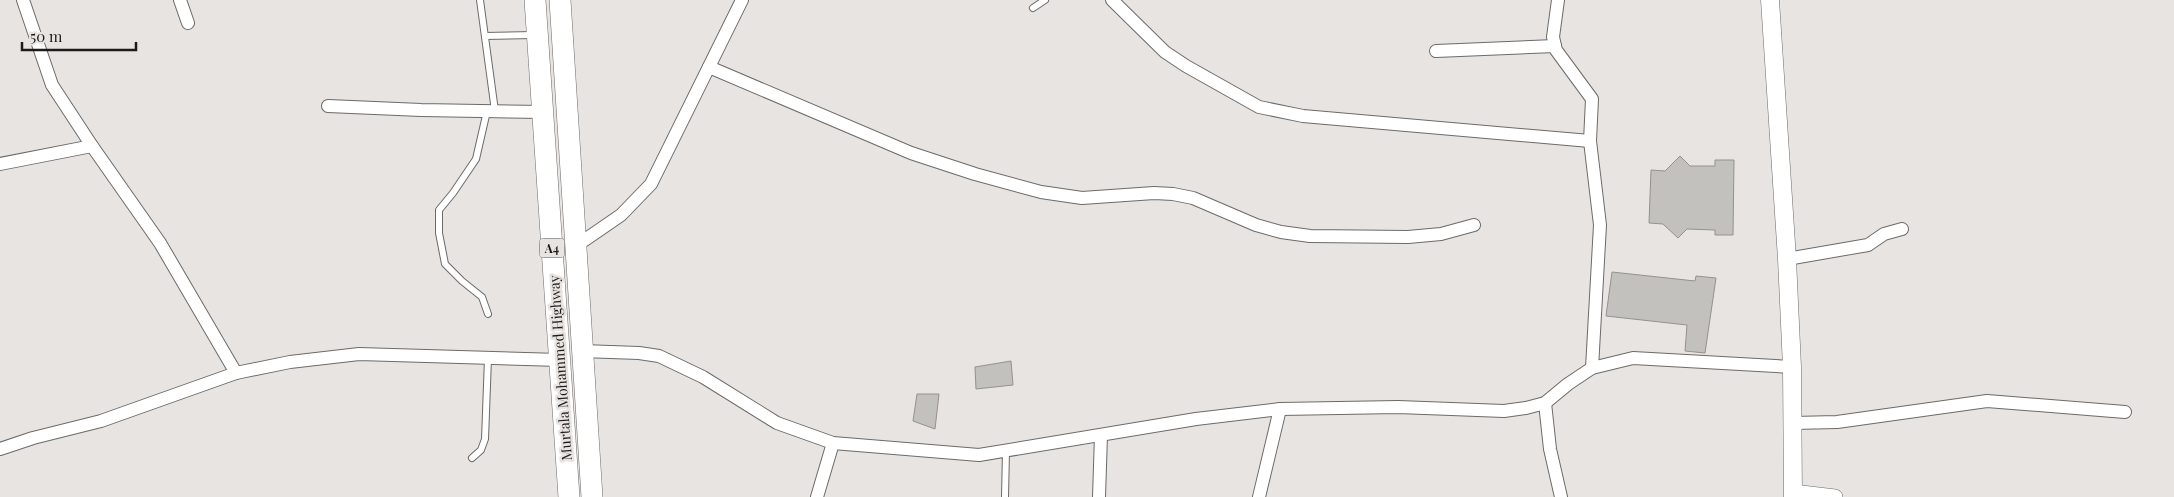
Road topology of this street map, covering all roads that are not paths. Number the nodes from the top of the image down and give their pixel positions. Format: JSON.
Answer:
{"nodes":[{"id":1,"x":23,"y":0,"type":"edge"},
{"id":2,"x":180,"y":0,"type":"edge"},
{"id":3,"x":480,"y":0,"type":"edge"},
{"id":4,"x":535,"y":0,"type":"edge"},
{"id":5,"x":560,"y":0,"type":"edge"},
{"id":6,"x":742,"y":0,"type":"edge"},
{"id":7,"x":1045,"y":0,"type":"edge"},
{"id":8,"x":1112,"y":0,"type":"edge"},
{"id":9,"x":1558,"y":0,"type":"edge"},
{"id":10,"x":1770,"y":0,"type":"edge"},
{"id":11,"x":1033,"y":8,"type":"dead end"},
{"id":12,"x":188,"y":24,"type":"dead end"},
{"id":13,"x":538,"y":35,"type":"junction"},
{"id":14,"x":485,"y":36,"type":"junction"},
{"id":15,"x":1555,"y":46,"type":"junction"},
{"id":16,"x":1436,"y":51,"type":"dead end"},
{"id":17,"x":709,"y":66,"type":"junction"},
{"id":18,"x":328,"y":106,"type":"dead end"},
{"id":19,"x":491,"y":111,"type":"junction"},
{"id":20,"x":543,"y":112,"type":"junction"},
{"id":21,"x":1590,"y":141,"type":"junction"},
{"id":22,"x":92,"y":146,"type":"junction"},
{"id":23,"x":0,"y":164,"type":"edge"},
{"id":24,"x":1474,"y":224,"type":"dead end"},
{"id":25,"x":1902,"y":229,"type":"dead end"},
{"id":26,"x":576,"y":246,"type":"junction"},
{"id":27,"x":1787,"y":258,"type":"junction"},
{"id":28,"x":488,"y":314,"type":"dead end"},
{"id":29,"x":582,"y":351,"type":"junction"},
{"id":30,"x":488,"y":358,"type":"junction"},
{"id":31,"x":560,"y":360,"type":"junction"},
{"id":32,"x":1592,"y":368,"type":"junction"},
{"id":33,"x":1792,"y":368,"type":"junction"},
{"id":34,"x":236,"y":373,"type":"junction"},
{"id":35,"x":1545,"y":404,"type":"junction"},
{"id":36,"x":1280,"y":409,"type":"junction"},
{"id":37,"x":2125,"y":412,"type":"dead end"},
{"id":38,"x":1793,"y":423,"type":"junction"},
{"id":39,"x":1101,"y":435,"type":"junction"},
{"id":40,"x":834,"y":444,"type":"junction"},
{"id":41,"x":0,"y":450,"type":"edge"},
{"id":42,"x":1006,"y":451,"type":"junction"},
{"id":43,"x":472,"y":458,"type":"dead end"},
{"id":44,"x":1793,"y":494,"type":"edge"},
{"id":45,"x":569,"y":497,"type":"edge"},
{"id":46,"x":592,"y":497,"type":"edge"},
{"id":47,"x":817,"y":497,"type":"edge"},
{"id":48,"x":1005,"y":497,"type":"edge"},
{"id":49,"x":1098,"y":497,"type":"edge"},
{"id":50,"x":1259,"y":497,"type":"edge"},
{"id":51,"x":1561,"y":497,"type":"edge"},
{"id":52,"x":1835,"y":497,"type":"edge"}],
"edges":[{"from":1,"to":22,"type":"street"},
{"from":2,"to":12,"type":"street"},
{"from":3,"to":14,"type":"lane"},
{"from":4,"to":13,"type":"highway","name":"Murtala Mohammed Highway","number":"A4"},
{"from":5,"to":26,"type":"highway","name":"Murtala Mohammed Highway","number":"A4"},
{"from":6,"to":17,"type":"street"},
{"from":7,"to":11,"type":"lane"},
{"from":8,"to":21,"type":"street"},
{"from":9,"to":15,"type":"street"},
{"from":10,"to":27,"type":"main road"},
{"from":13,"to":14,"type":"lane"},
{"from":13,"to":20,"type":"highway","name":"Murtala Mohammed Highway","number":"A4"},
{"from":14,"to":19,"type":"lane"},
{"from":15,"to":16,"type":"street"},
{"from":15,"to":21,"type":"street"},
{"from":17,"to":24,"type":"street"},
{"from":17,"to":26,"type":"street"},
{"from":18,"to":19,"type":"street"},
{"from":19,"to":20,"type":"street"},
{"from":19,"to":28,"type":"lane"},
{"from":20,"to":31,"type":"highway","name":"Murtala Mohammed Highway","number":"A4"},
{"from":21,"to":32,"type":"street"},
{"from":22,"to":23,"type":"street"},
{"from":22,"to":34,"type":"street"},
{"from":25,"to":27,"type":"street"},
{"from":26,"to":29,"type":"highway","name":"Murtala Mohammed Highway","number":"A4"},
{"from":27,"to":33,"type":"main road"},
{"from":29,"to":40,"type":"street"},
{"from":29,"to":46,"type":"highway","name":"Murtala Mohammed Highway","number":"A4"},
{"from":30,"to":31,"type":"street"},
{"from":30,"to":34,"type":"street"},
{"from":30,"to":43,"type":"lane"},
{"from":31,"to":45,"type":"highway","name":"Murtala Mohammed Highway","number":"A4"},
{"from":32,"to":33,"type":"street"},
{"from":32,"to":35,"type":"street"},
{"from":33,"to":38,"type":"main road"},
{"from":34,"to":41,"type":"street"},
{"from":35,"to":36,"type":"street"},
{"from":35,"to":51,"type":"street"},
{"from":36,"to":39,"type":"street"},
{"from":36,"to":50,"type":"street"},
{"from":37,"to":38,"type":"street"},
{"from":38,"to":44,"type":"main road"},
{"from":39,"to":42,"type":"street"},
{"from":39,"to":49,"type":"street"},
{"from":40,"to":42,"type":"street"},
{"from":40,"to":47,"type":"street"},
{"from":42,"to":48,"type":"lane"},
{"from":44,"to":52,"type":"street"}]}
